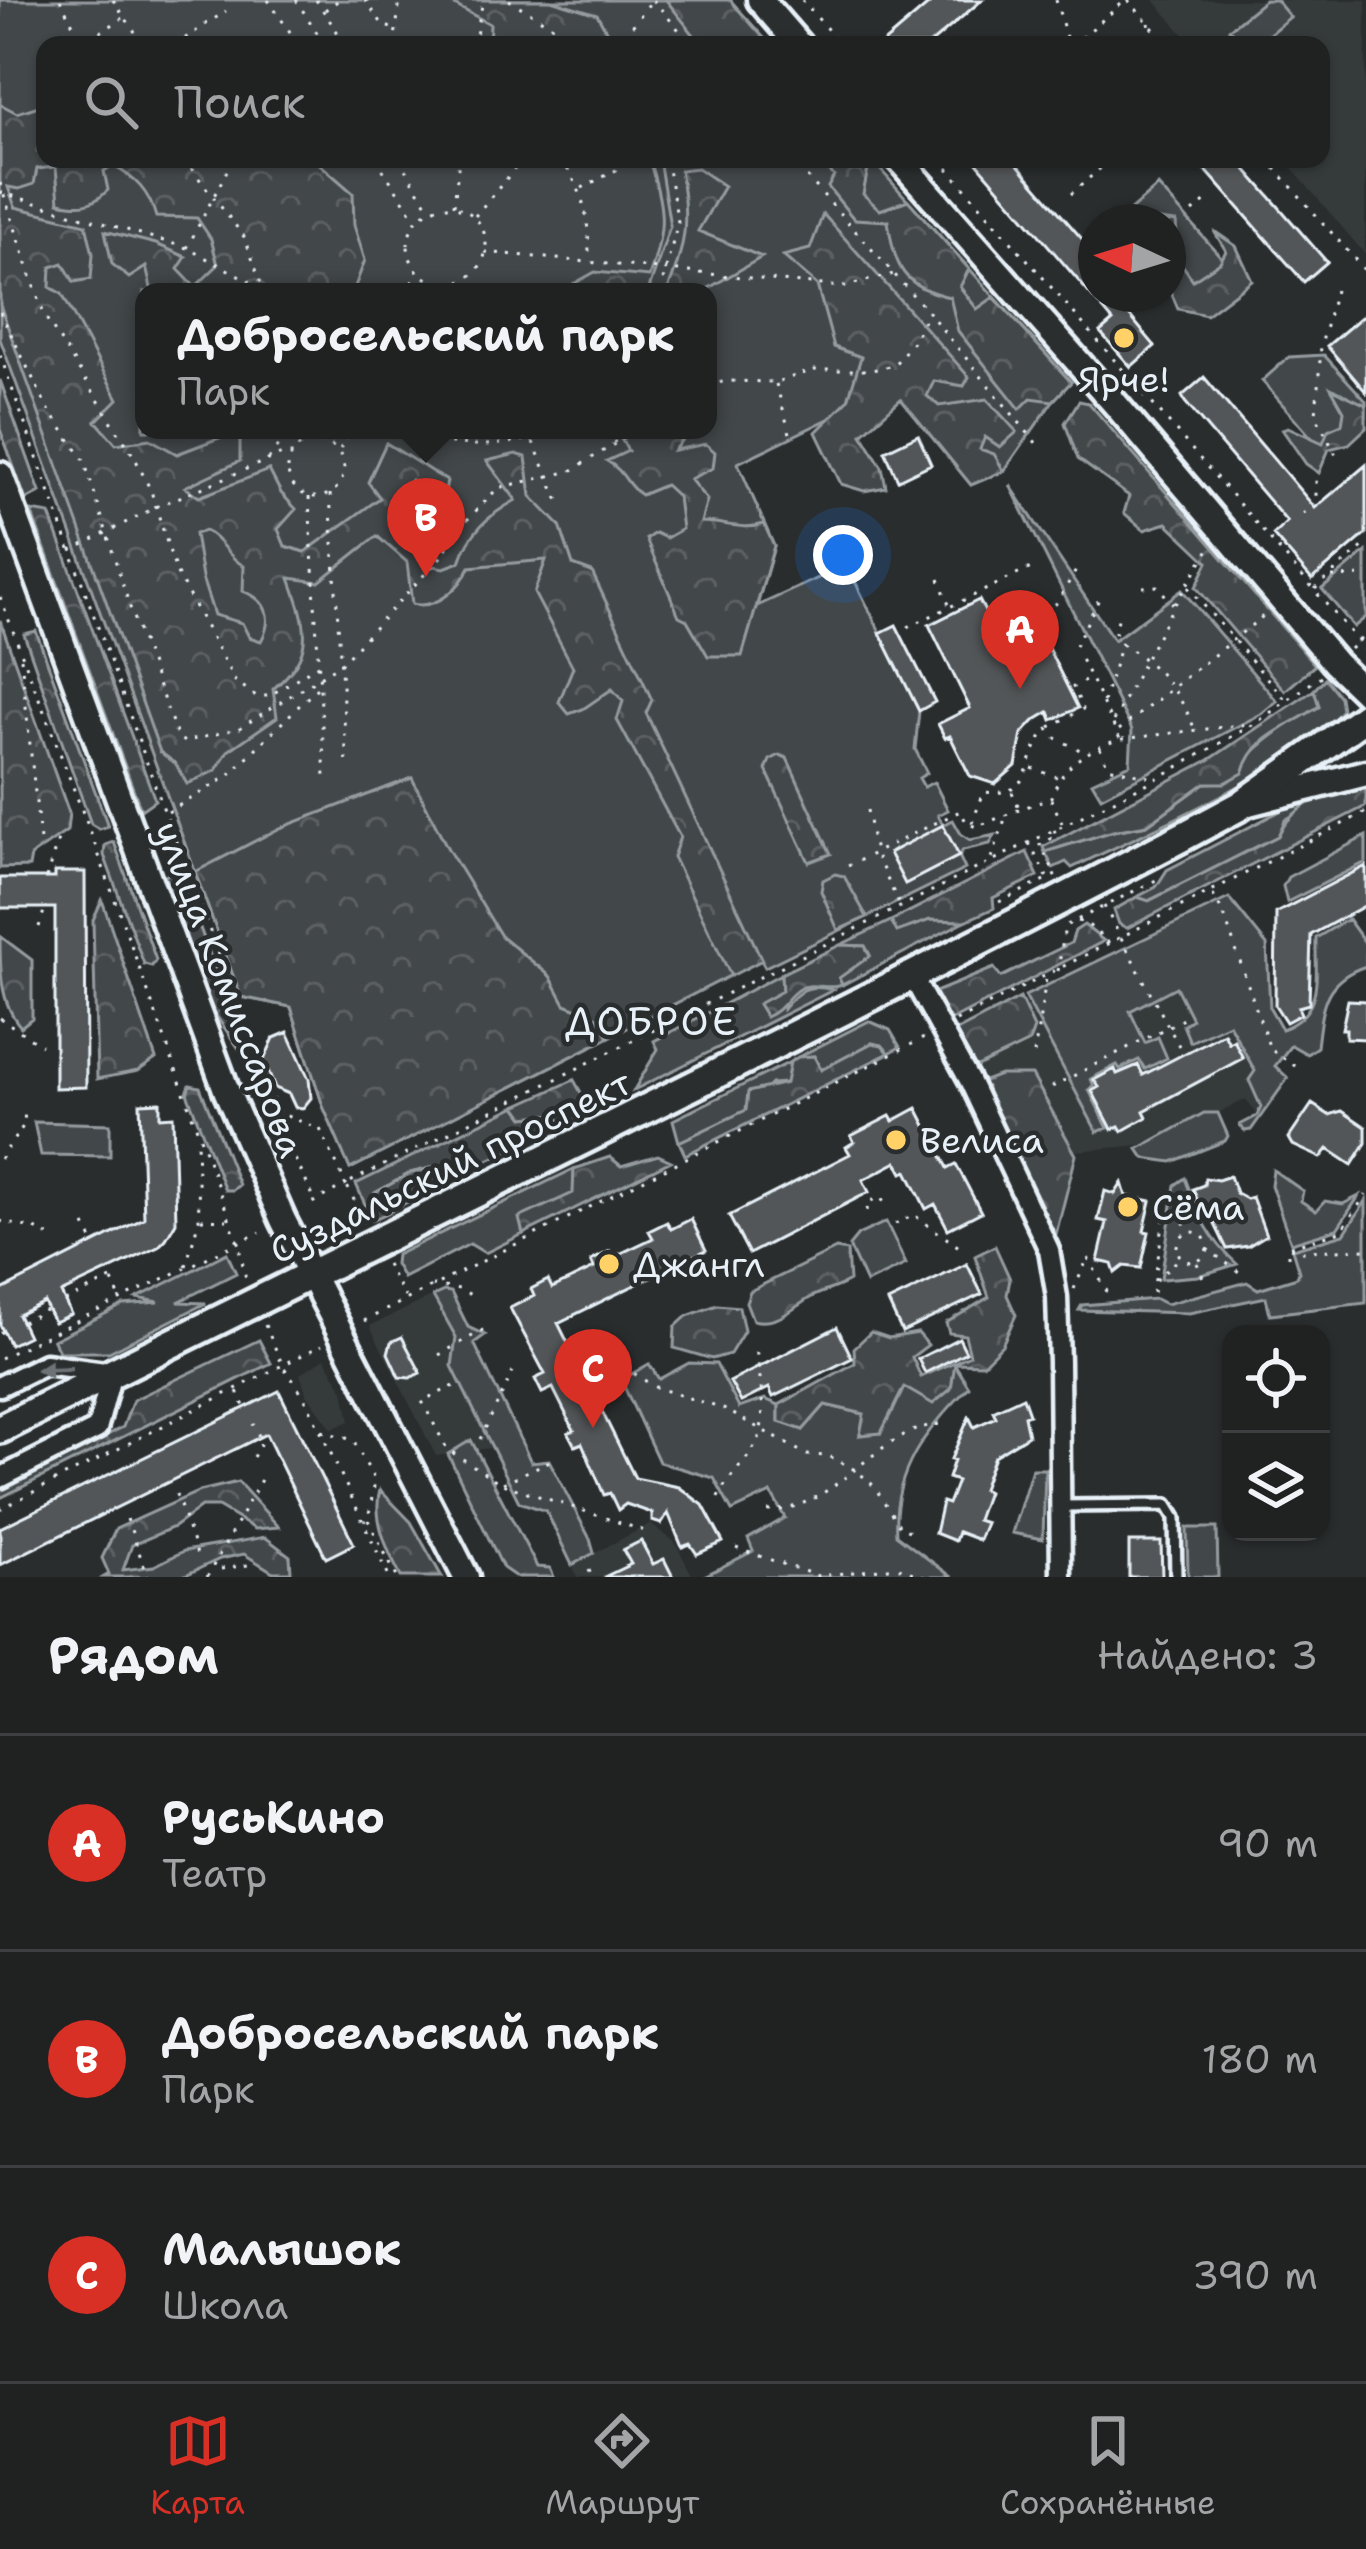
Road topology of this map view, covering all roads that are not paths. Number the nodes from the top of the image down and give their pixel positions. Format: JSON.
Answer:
{"nodes":[{"id":1,"x":760,"y":0,"type":"edge"},
{"id":2,"x":791,"y":36,"type":"edge"},
{"id":3,"x":907,"y":168,"type":"edge"},
{"id":4,"x":0,"y":475,"type":"edge"},
{"id":5,"x":1366,"y":692,"type":"edge"},
{"id":6,"x":1366,"y":716,"type":"edge"},
{"id":7,"x":1366,"y":773,"type":"edge"},
{"id":8,"x":1240,"y":806,"type":"junction"},
{"id":9,"x":912,"y":976,"type":"junction"},
{"id":10,"x":309,"y":1273,"type":"junction"},
{"id":11,"x":112,"y":1373,"type":"junction"},
{"id":12,"x":0,"y":1386,"type":"edge"},
{"id":13,"x":0,"y":1429,"type":"edge"},
{"id":14,"x":0,"y":1478,"type":"edge"},
{"id":15,"x":1061,"y":1506,"type":"junction"},
{"id":16,"x":466,"y":1577,"type":"edge"},
{"id":17,"x":1061,"y":1577,"type":"edge"},
{"id":18,"x":1176,"y":1577,"type":"edge"}],
"edges":[{"from":1,"to":2,"type":"main road"},
{"from":3,"to":5,"type":"main road"},
{"from":4,"to":10,"type":"main road","name":"улица Комиссарова"},
{"from":6,"to":8,"type":"main road","name":"Суздальский проспект"},
{"from":7,"to":8,"type":"main road"},
{"from":8,"to":9,"type":"main road","name":"Суздальский проспект"},
{"from":9,"to":10,"type":"main road","name":"Суздальский проспект"},
{"from":9,"to":15,"type":"street"},
{"from":10,"to":11,"type":"main road","name":"Суздальский проспект"},
{"from":10,"to":16,"type":"main road","name":"улица Комиссарова"},
{"from":11,"to":12,"type":"street","one_way":true},
{"from":11,"to":13,"type":"main road","name":"Суздальский проспект"},
{"from":11,"to":14,"type":"street"},
{"from":15,"to":17,"type":"street"},
{"from":15,"to":18,"type":"lane"}]}
